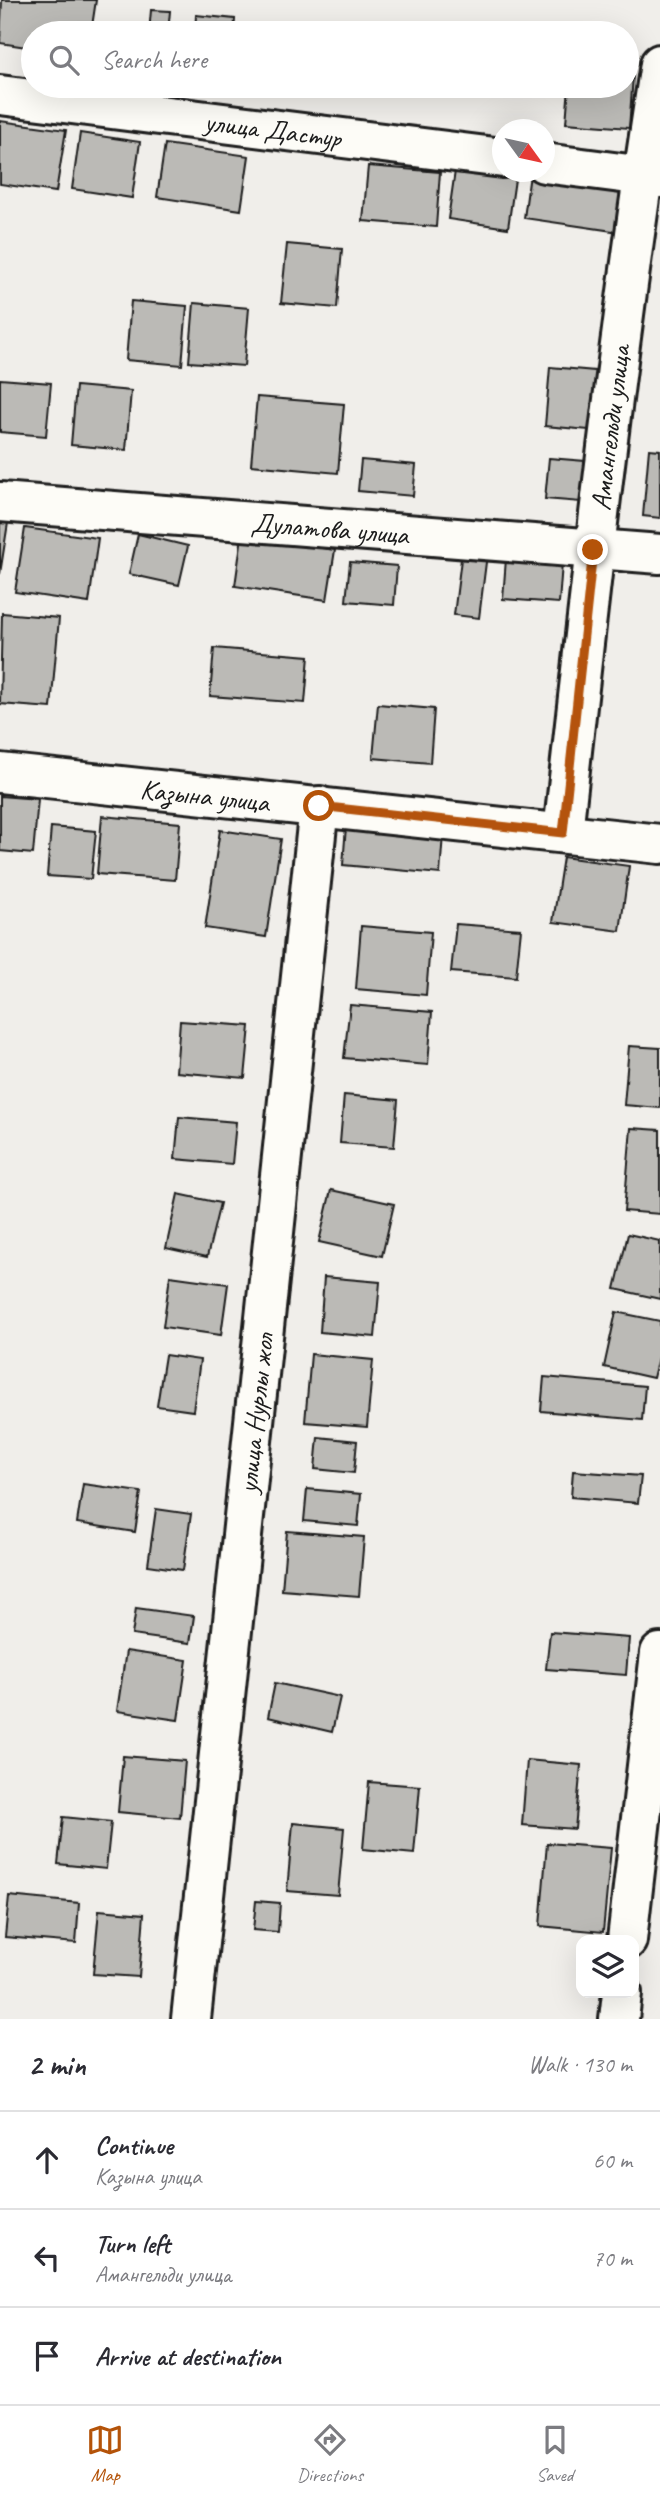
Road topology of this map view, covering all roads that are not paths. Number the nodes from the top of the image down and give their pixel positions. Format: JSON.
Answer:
{"nodes":[{"id":1,"x":660,"y":64,"type":"edge"},
{"id":2,"x":0,"y":94,"type":"edge"},
{"id":3,"x":21,"y":97,"type":"edge"},
{"id":4,"x":31,"y":98,"type":"edge"},
{"id":5,"x":492,"y":157,"type":"edge"},
{"id":6,"x":555,"y":164,"type":"edge"},
{"id":7,"x":651,"y":177,"type":"edge"},
{"id":8,"x":0,"y":502,"type":"edge"},
{"id":9,"x":593,"y":550,"type":"junction"},
{"id":10,"x":660,"y":554,"type":"edge"},
{"id":11,"x":0,"y":773,"type":"edge"},
{"id":12,"x":319,"y":806,"type":"junction"},
{"id":13,"x":563,"y":833,"type":"junction"},
{"id":14,"x":660,"y":844,"type":"edge"},
{"id":15,"x":660,"y":1653,"type":"edge"},
{"id":16,"x":629,"y":1935,"type":"edge"},
{"id":17,"x":621,"y":1998,"type":"edge"},
{"id":18,"x":191,"y":2019,"type":"edge"},
{"id":19,"x":619,"y":2019,"type":"edge"}],
"edges":[{"from":1,"to":7,"type":"street","name":"Амангельди улица"},
{"from":2,"to":3,"type":"street","name":"улица Дастур"},
{"from":4,"to":5,"type":"street","name":"улица Дастур"},
{"from":6,"to":7,"type":"street"},
{"from":7,"to":9,"type":"street","name":"Амангельди улица"},
{"from":8,"to":9,"type":"street","name":"Дулатова улица"},
{"from":9,"to":10,"type":"street","name":"Дулатова улица"},
{"from":9,"to":13,"type":"street","name":"Амангельди улица"},
{"from":11,"to":12,"type":"street","name":"Казына улица"},
{"from":12,"to":13,"type":"street","name":"Казына улица"},
{"from":12,"to":18,"type":"street","name":"улица Нурлы жол"},
{"from":13,"to":14,"type":"street","name":"Казына улица"},
{"from":15,"to":16,"type":"street"},
{"from":17,"to":19,"type":"street"}]}
